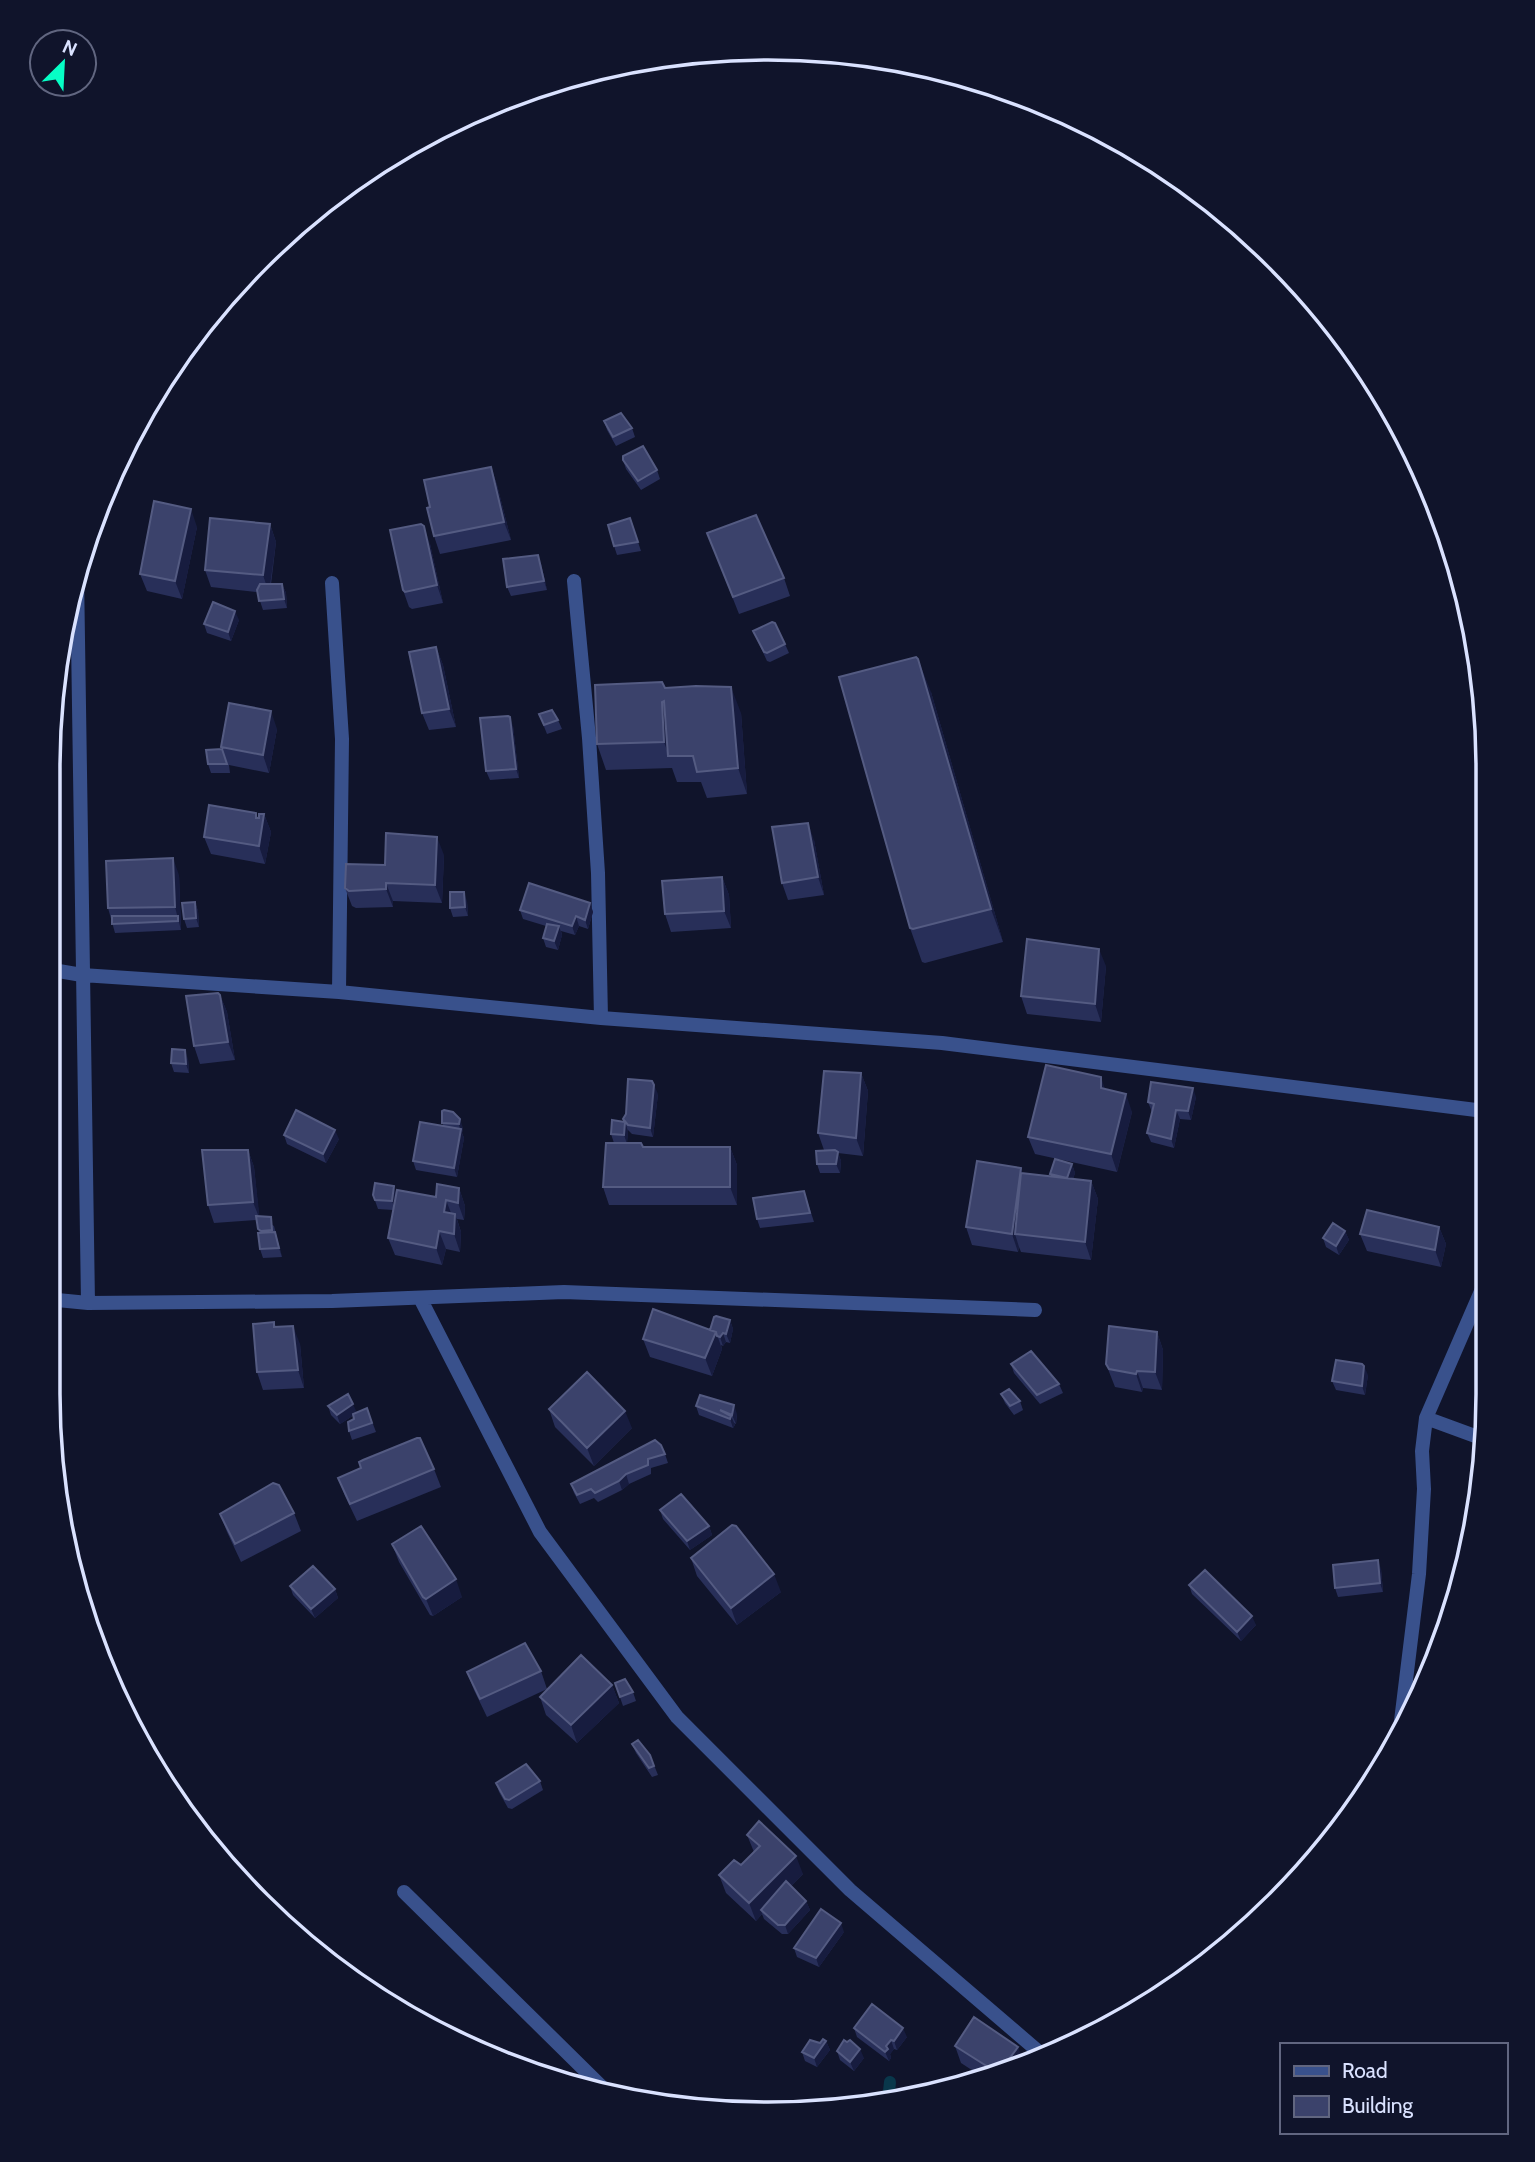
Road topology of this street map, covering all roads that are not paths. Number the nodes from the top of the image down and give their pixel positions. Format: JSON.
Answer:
{"nodes":[{"id":1,"x":574,"y":580,"type":"dead end"},
{"id":2,"x":332,"y":583,"type":"dead end"},
{"id":3,"x":77,"y":611,"type":"edge"},
{"id":4,"x":60,"y":971,"type":"edge"},
{"id":5,"x":82,"y":975,"type":"junction"},
{"id":6,"x":339,"y":992,"type":"junction"},
{"id":7,"x":601,"y":1018,"type":"junction"},
{"id":8,"x":1476,"y":1110,"type":"edge"},
{"id":9,"x":420,"y":1298,"type":"junction"},
{"id":10,"x":60,"y":1300,"type":"edge"},
{"id":11,"x":88,"y":1303,"type":"junction"},
{"id":12,"x":1476,"y":1303,"type":"edge"},
{"id":13,"x":1035,"y":1310,"type":"dead end"},
{"id":14,"x":1426,"y":1418,"type":"junction"},
{"id":15,"x":1474,"y":1436,"type":"edge"},
{"id":16,"x":1403,"y":1706,"type":"edge"},
{"id":17,"x":404,"y":1892,"type":"dead end"},
{"id":18,"x":1036,"y":2050,"type":"edge"},
{"id":19,"x":596,"y":2081,"type":"edge"}],
"edges":[{"from":1,"to":7,"type":"street"},
{"from":2,"to":6,"type":"street"},
{"from":3,"to":5,"type":"street"},
{"from":4,"to":5,"type":"street"},
{"from":5,"to":6,"type":"street"},
{"from":5,"to":11,"type":"street"},
{"from":6,"to":7,"type":"street"},
{"from":7,"to":8,"type":"street"},
{"from":9,"to":11,"type":"street"},
{"from":9,"to":13,"type":"street"},
{"from":9,"to":18,"type":"street"},
{"from":10,"to":11,"type":"street"},
{"from":12,"to":14,"type":"street"},
{"from":14,"to":15,"type":"street"},
{"from":14,"to":16,"type":"street"},
{"from":17,"to":19,"type":"street"}]}
